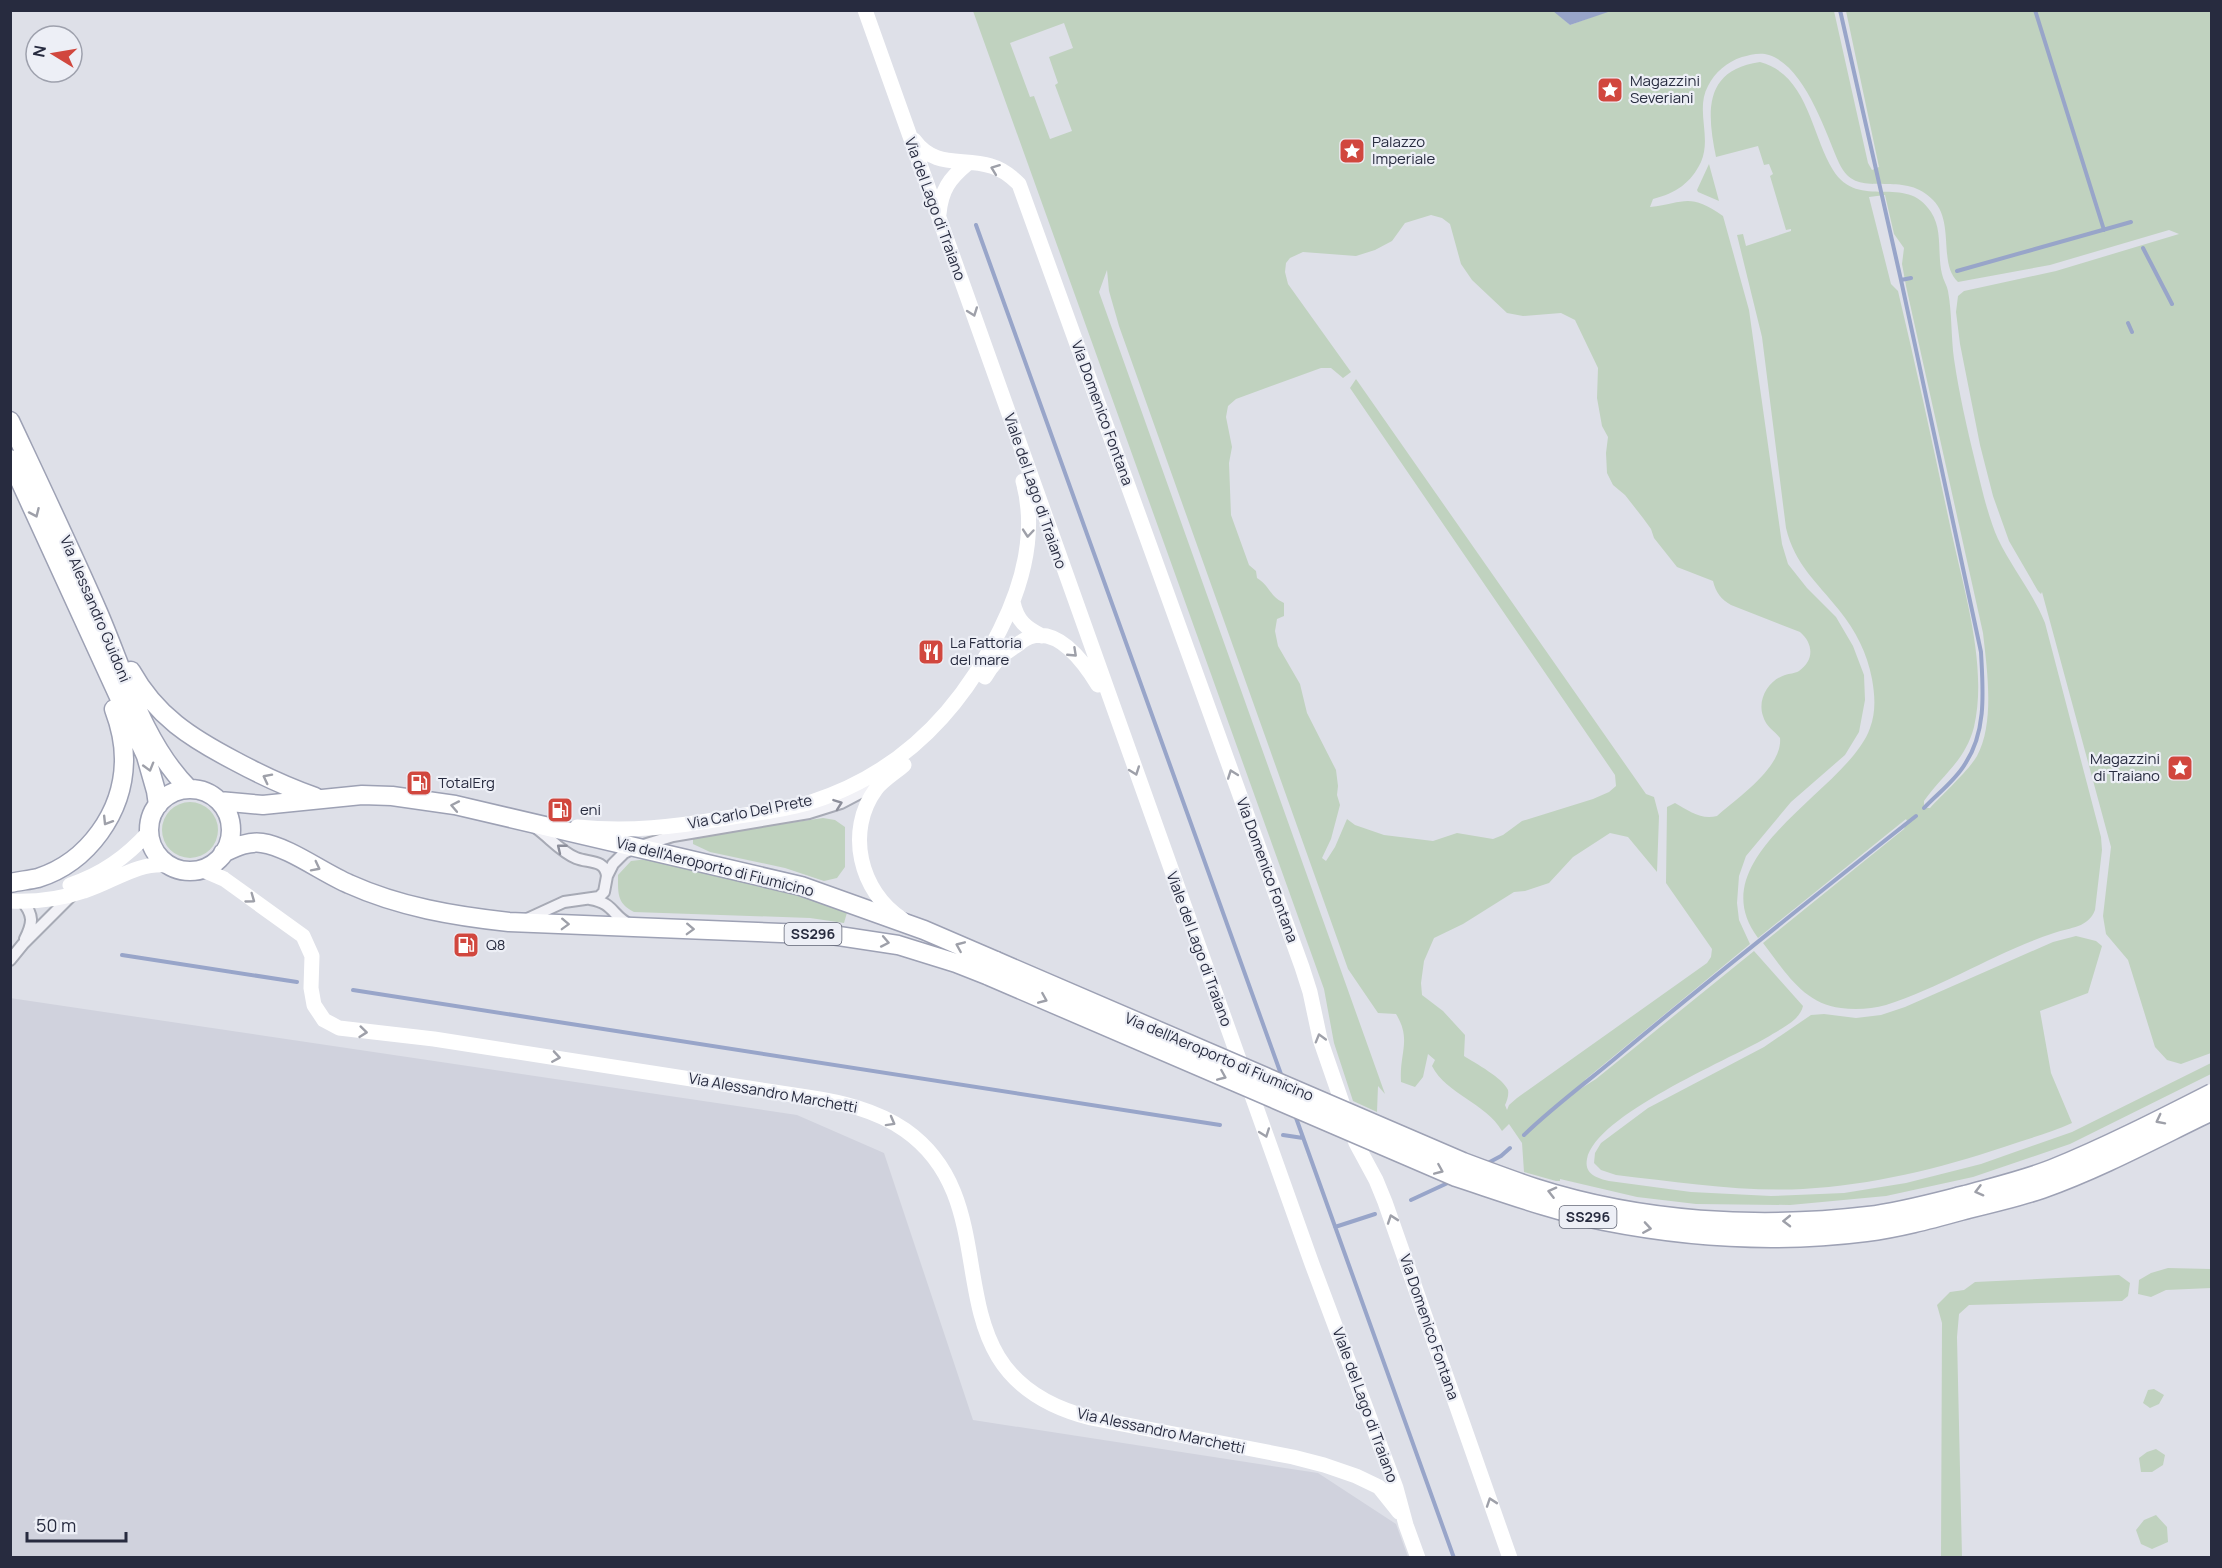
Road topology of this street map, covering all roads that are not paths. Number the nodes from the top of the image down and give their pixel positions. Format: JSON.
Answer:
{"nodes":[{"id":1,"x":865,"y":10,"type":"edge"},
{"id":2,"x":908,"y":133,"type":"junction"},
{"id":3,"x":967,"y":164,"type":"junction"},
{"id":4,"x":939,"y":218,"type":"junction"},
{"id":5,"x":1006,"y":407,"type":"joint"},
{"id":6,"x":10,"y":421,"type":"edge"},
{"id":7,"x":1015,"y":434,"type":"junction"},
{"id":8,"x":10,"y":459,"type":"edge"},
{"id":9,"x":1013,"y":602,"type":"junction"},
{"id":10,"x":98,"y":612,"type":"junction"},
{"id":11,"x":86,"y":626,"type":"junction"},
{"id":12,"x":1042,"y":636,"type":"junction"},
{"id":13,"x":1115,"y":716,"type":"junction"},
{"id":14,"x":890,"y":776,"type":"junction"},
{"id":15,"x":189,"y":789,"type":"junction"},
{"id":16,"x":322,"y":799,"type":"junction"},
{"id":17,"x":219,"y":801,"type":"junction"},
{"id":18,"x":158,"y":805,"type":"junction"},
{"id":19,"x":512,"y":818,"type":"junction"},
{"id":20,"x":149,"y":832,"type":"junction"},
{"id":21,"x":641,"y":848,"type":"junction"},
{"id":22,"x":223,"y":853,"type":"junction"},
{"id":23,"x":167,"y":864,"type":"junction"},
{"id":24,"x":201,"y":869,"type":"junction"},
{"id":25,"x":607,"y":876,"type":"junction"},
{"id":26,"x":10,"y":883,"type":"edge"},
{"id":27,"x":72,"y":894,"type":"junction"},
{"id":28,"x":14,"y":898,"type":"edge"},
{"id":29,"x":590,"y":899,"type":"junction"},
{"id":30,"x":509,"y":922,"type":"junction"},
{"id":31,"x":636,"y":927,"type":"junction"},
{"id":32,"x":924,"y":930,"type":"junction"},
{"id":33,"x":23,"y":945,"type":"junction"},
{"id":34,"x":10,"y":960,"type":"edge"},
{"id":35,"x":992,"y":969,"type":"junction"},
{"id":36,"x":2211,"y":1093,"type":"edge"},
{"id":37,"x":2211,"y":1111,"type":"edge"},
{"id":38,"x":1406,"y":1525,"type":"junction"},
{"id":39,"x":1418,"y":1557,"type":"edge"},
{"id":40,"x":1510,"y":1557,"type":"edge"}],
"edges":[{"from":1,"to":2,"type":"street","name":"Via del Lago di Traiano"},
{"from":2,"to":3,"type":"street"},
{"from":2,"to":4,"type":"street","name":"Via del Lago di Traiano"},
{"from":3,"to":4,"type":"street"},
{"from":40,"to":3,"type":"street","name":"Via Domenico Fontana","one_way":true},
{"from":4,"to":5,"type":"street","name":"Via del Lago di Traiano","one_way":true},
{"from":5,"to":7,"type":"street","name":"Viale del Lago di Traiano"},
{"from":6,"to":10,"type":"main road","name":"Via Alessandro Guidoni"},
{"from":7,"to":9,"type":"street","name":"Via Carlo Del Prete","one_way":true},
{"from":7,"to":13,"type":"street","name":"Viale del Lago di Traiano"},
{"from":8,"to":11,"type":"main road","name":"Via Alessandro Guidoni","one_way":true},
{"from":9,"to":12,"type":"street"},
{"from":9,"to":19,"type":"street","name":"Via Carlo Del Prete"},
{"from":10,"to":15,"type":"main road","name":"Via Alessandro Guidoni"},
{"from":16,"to":10,"type":"main road","one_way":true},
{"from":11,"to":18,"type":"main road","name":"Via Alessandro Guidoni","one_way":true},
{"from":11,"to":26,"type":"main road","one_way":true},
{"from":12,"to":13,"type":"street","one_way":true},
{"from":12,"to":14,"type":"street","name":"Via Carlo Del Prete"},
{"from":13,"to":38,"type":"street","name":"Viale del Lago di Traiano","one_way":true},
{"from":21,"to":14,"type":"street","name":"Via Carlo Del Prete","one_way":true},
{"from":14,"to":32,"type":"street"},
{"from":15,"to":17,"type":"main road"},
{"from":15,"to":18,"type":"main road"},
{"from":16,"to":17,"type":"main road","name":"Via dell'Aeroporto di Fiumicino"},
{"from":19,"to":16,"type":"main road","name":"Via dell'Aeroporto di Fiumicino","one_way":true},
{"from":17,"to":22,"type":"main road"},
{"from":18,"to":20,"type":"main road"},
{"from":19,"to":21,"type":"main road","name":"Via dell'Aeroporto di Fiumicino"},
{"from":25,"to":19,"type":"street","one_way":true},
{"from":20,"to":23,"type":"main road"},
{"from":20,"to":28,"type":"street"},
{"from":21,"to":25,"type":"street","name":"Via Carlo Del Prete"},
{"from":21,"to":32,"type":"main road","name":"Via dell'Aeroporto di Fiumicino","number":"SS296"},
{"from":22,"to":24,"type":"main road"},
{"from":22,"to":30,"type":"main road","name":"Via dell'Aeroporto di Fiumicino","one_way":true},
{"from":23,"to":24,"type":"main road"},
{"from":23,"to":27,"type":"street"},
{"from":24,"to":38,"type":"street","name":"Via Alessandro Marchetti","one_way":true},
{"from":25,"to":29,"type":"street","name":"Via Carlo Del Prete"},
{"from":27,"to":28,"type":"street"},
{"from":27,"to":33,"type":"street"},
{"from":28,"to":33,"type":"street"},
{"from":29,"to":30,"type":"street"},
{"from":29,"to":31,"type":"street"},
{"from":30,"to":31,"type":"main road","name":"Via dell'Aeroporto di Fiumicino","one_way":true},
{"from":31,"to":35,"type":"main road","name":"Via dell'Aeroporto di Fiumicino","number":"SS296","one_way":true},
{"from":35,"to":32,"type":"main road","name":"Via dell'Aeroporto di Fiumicino","number":"SS296","one_way":true},
{"from":33,"to":34,"type":"street"},
{"from":36,"to":35,"type":"main road","name":"Via dell'Aeroporto di Fiumicino","number":"SS296","one_way":true,"bridge":true},
{"from":35,"to":37,"type":"main road","name":"Via dell'Aeroporto di Fiumicino","number":"SS296","one_way":true,"bridge":true},
{"from":38,"to":39,"type":"street","name":"Viale del Lago di Traiano"}]}
